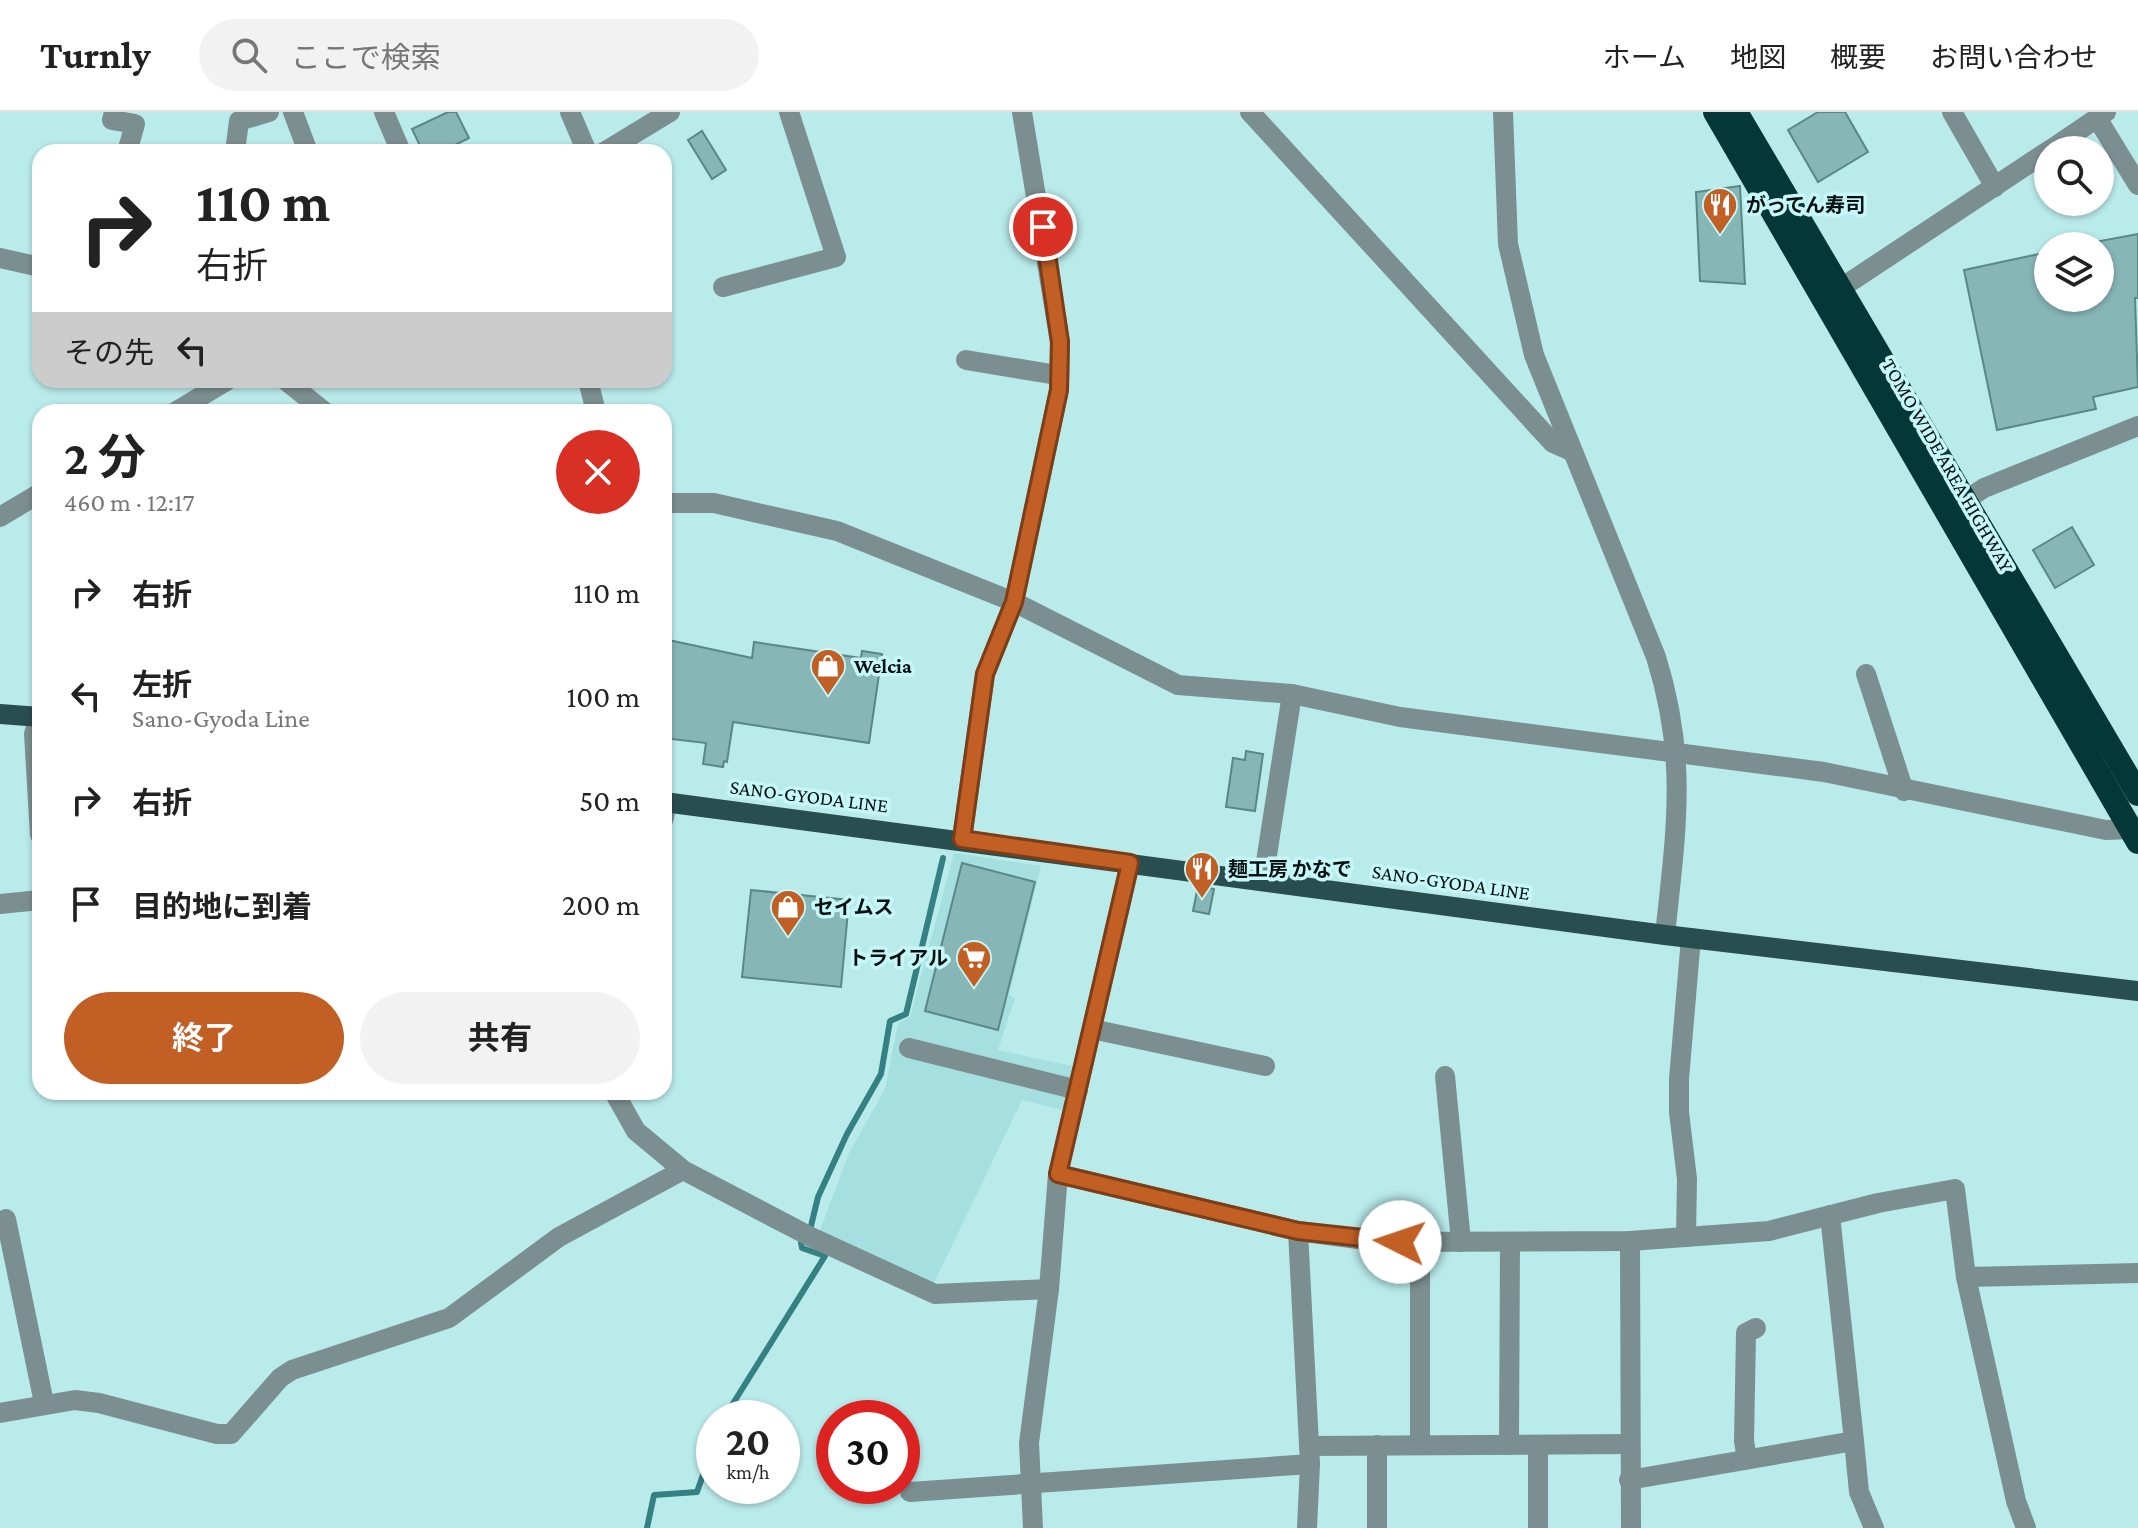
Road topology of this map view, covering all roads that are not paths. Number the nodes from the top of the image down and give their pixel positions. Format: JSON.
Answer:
{"nodes":[{"id":1,"x":114,"y":112,"type":"edge"},
{"id":2,"x":269,"y":112,"type":"edge"},
{"id":3,"x":293,"y":112,"type":"edge"},
{"id":4,"x":384,"y":112,"type":"edge"},
{"id":5,"x":570,"y":112,"type":"edge"},
{"id":6,"x":670,"y":112,"type":"edge"},
{"id":7,"x":789,"y":112,"type":"edge"},
{"id":8,"x":1022,"y":112,"type":"edge"},
{"id":9,"x":1250,"y":112,"type":"edge"},
{"id":10,"x":1503,"y":112,"type":"edge"},
{"id":11,"x":1715,"y":112,"type":"edge"},
{"id":12,"x":1736,"y":112,"type":"edge"},
{"id":13,"x":1952,"y":112,"type":"edge"},
{"id":14,"x":2102,"y":115,"type":"edge"},
{"id":15,"x":2071,"y":136,"type":"edge"},
{"id":16,"x":129,"y":144,"type":"edge"},
{"id":17,"x":236,"y":144,"type":"edge"},
{"id":18,"x":305,"y":144,"type":"edge"},
{"id":19,"x":398,"y":144,"type":"edge"},
{"id":20,"x":584,"y":144,"type":"edge"},
{"id":21,"x":617,"y":144,"type":"edge"},
{"id":22,"x":2034,"y":161,"type":"edge"},
{"id":23,"x":2138,"y":185,"type":"edge"},
{"id":24,"x":1995,"y":187,"type":"junction"},
{"id":25,"x":0,"y":258,"type":"edge"},
{"id":26,"x":32,"y":265,"type":"edge"},
{"id":27,"x":723,"y":287,"type":"dead end"},
{"id":28,"x":1841,"y":288,"type":"junction"},
{"id":29,"x":966,"y":360,"type":"dead end"},
{"id":30,"x":1057,"y":375,"type":"junction"},
{"id":31,"x":215,"y":388,"type":"edge"},
{"id":32,"x":295,"y":388,"type":"edge"},
{"id":33,"x":188,"y":404,"type":"edge"},
{"id":34,"x":315,"y":404,"type":"edge"},
{"id":35,"x":2138,"y":426,"type":"edge"},
{"id":36,"x":1573,"y":452,"type":"junction"},
{"id":37,"x":32,"y":498,"type":"edge"},
{"id":38,"x":1966,"y":500,"type":"junction"},
{"id":39,"x":672,"y":503,"type":"edge"},
{"id":40,"x":0,"y":517,"type":"edge"},
{"id":41,"x":1014,"y":602,"type":"junction"},
{"id":42,"x":1866,"y":674,"type":"dead end"},
{"id":43,"x":1292,"y":694,"type":"junction"},
{"id":44,"x":0,"y":714,"type":"edge"},
{"id":45,"x":32,"y":716,"type":"edge"},
{"id":46,"x":1677,"y":751,"type":"junction"},
{"id":47,"x":1904,"y":791,"type":"junction"},
{"id":48,"x":2138,"y":794,"type":"edge"},
{"id":49,"x":672,"y":808,"type":"edge"},
{"id":50,"x":2134,"y":835,"type":"edge"},
{"id":51,"x":962,"y":839,"type":"junction"},
{"id":52,"x":1130,"y":863,"type":"junction"},
{"id":53,"x":1263,"y":881,"type":"junction"},
{"id":54,"x":32,"y":901,"type":"edge"},
{"id":55,"x":0,"y":904,"type":"edge"},
{"id":56,"x":1665,"y":935,"type":"junction"},
{"id":57,"x":1691,"y":938,"type":"junction"},
{"id":58,"x":2138,"y":991,"type":"edge"},
{"id":59,"x":1092,"y":1029,"type":"junction"},
{"id":60,"x":909,"y":1048,"type":"dead end"},
{"id":61,"x":1265,"y":1066,"type":"dead end"},
{"id":62,"x":1445,"y":1076,"type":"dead end"},
{"id":63,"x":1078,"y":1090,"type":"junction"},
{"id":64,"x":619,"y":1100,"type":"edge"},
{"id":65,"x":683,"y":1170,"type":"junction"},
{"id":66,"x":1058,"y":1174,"type":"junction"},
{"id":67,"x":1830,"y":1215,"type":"junction"},
{"id":68,"x":6,"y":1219,"type":"dead end"},
{"id":69,"x":1298,"y":1231,"type":"junction"},
{"id":70,"x":1686,"y":1237,"type":"junction"},
{"id":71,"x":1630,"y":1241,"type":"junction"},
{"id":72,"x":1420,"y":1242,"type":"junction"},
{"id":73,"x":1461,"y":1242,"type":"junction"},
{"id":74,"x":1510,"y":1242,"type":"junction"},
{"id":75,"x":2138,"y":1273,"type":"edge"},
{"id":76,"x":1966,"y":1277,"type":"junction"},
{"id":77,"x":1049,"y":1289,"type":"junction"},
{"id":78,"x":1756,"y":1328,"type":"dead end"},
{"id":79,"x":44,"y":1403,"type":"junction"},
{"id":80,"x":0,"y":1413,"type":"edge"},
{"id":81,"x":1854,"y":1441,"type":"junction"},
{"id":82,"x":1630,"y":1444,"type":"junction"},
{"id":83,"x":1377,"y":1445,"type":"junction"},
{"id":84,"x":1420,"y":1445,"type":"junction"},
{"id":85,"x":1509,"y":1445,"type":"junction"},
{"id":86,"x":1538,"y":1445,"type":"junction"},
{"id":87,"x":1310,"y":1455,"type":"junction"},
{"id":88,"x":1747,"y":1459,"type":"junction"},
{"id":89,"x":1629,"y":1480,"type":"junction"},
{"id":90,"x":1030,"y":1481,"type":"junction"},
{"id":91,"x":920,"y":1491,"type":"edge"},
{"id":92,"x":1033,"y":1528,"type":"edge"},
{"id":93,"x":1307,"y":1528,"type":"edge"},
{"id":94,"x":1377,"y":1528,"type":"edge"},
{"id":95,"x":1538,"y":1528,"type":"edge"},
{"id":96,"x":1631,"y":1528,"type":"edge"},
{"id":97,"x":1874,"y":1528,"type":"edge"},
{"id":98,"x":2026,"y":1528,"type":"edge"}],
"edges":[{"from":1,"to":16,"type":"street"},
{"from":2,"to":17,"type":"street"},
{"from":3,"to":18,"type":"street"},
{"from":4,"to":19,"type":"street"},
{"from":5,"to":20,"type":"street"},
{"from":6,"to":21,"type":"street"},
{"from":7,"to":27,"type":"street"},
{"from":8,"to":30,"type":"street"},
{"from":9,"to":36,"type":"street"},
{"from":10,"to":36,"type":"street"},
{"from":11,"to":50,"type":"highway","name":"TOMO WIDE AREA HIGHWAY"},
{"from":12,"to":28,"type":"highway","name":"TOMO WIDE AREA HIGHWAY"},
{"from":13,"to":24,"type":"street"},
{"from":14,"to":15,"type":"street"},
{"from":14,"to":23,"type":"street"},
{"from":22,"to":24,"type":"street"},
{"from":24,"to":28,"type":"street"},
{"from":25,"to":26,"type":"street"},
{"from":28,"to":38,"type":"highway","name":"TOMO WIDE AREA HIGHWAY"},
{"from":29,"to":30,"type":"street"},
{"from":30,"to":41,"type":"street"},
{"from":31,"to":33,"type":"street"},
{"from":32,"to":34,"type":"street"},
{"from":35,"to":38,"type":"street"},
{"from":36,"to":46,"type":"street"},
{"from":37,"to":40,"type":"street"},
{"from":38,"to":48,"type":"highway","name":"TOMO WIDE AREA HIGHWAY"},
{"from":39,"to":41,"type":"street"},
{"from":41,"to":43,"type":"street"},
{"from":41,"to":51,"type":"street"},
{"from":42,"to":47,"type":"street"},
{"from":43,"to":46,"type":"street"},
{"from":43,"to":53,"type":"street"},
{"from":44,"to":45,"type":"main road"},
{"from":46,"to":47,"type":"street"},
{"from":46,"to":56,"type":"street"},
{"from":47,"to":50,"type":"street"},
{"from":49,"to":51,"type":"main road","name":"SANO-GYODA LINE"},
{"from":51,"to":52,"type":"main road","name":"SANO-GYODA LINE"},
{"from":52,"to":53,"type":"main road","name":"SANO-GYODA LINE"},
{"from":52,"to":59,"type":"street"},
{"from":53,"to":56,"type":"main road","name":"SANO-GYODA LINE"},
{"from":54,"to":55,"type":"street"},
{"from":56,"to":57,"type":"main road","name":"SANO-GYODA LINE"},
{"from":57,"to":58,"type":"main road","name":"SANO-GYODA LINE"},
{"from":57,"to":70,"type":"street"},
{"from":59,"to":61,"type":"street"},
{"from":59,"to":63,"type":"street"},
{"from":60,"to":63,"type":"street"},
{"from":62,"to":73,"type":"street"},
{"from":63,"to":66,"type":"street"},
{"from":64,"to":65,"type":"street"},
{"from":65,"to":77,"type":"street"},
{"from":65,"to":79,"type":"street"},
{"from":66,"to":69,"type":"street"},
{"from":66,"to":77,"type":"street"},
{"from":67,"to":70,"type":"street"},
{"from":67,"to":76,"type":"street"},
{"from":67,"to":81,"type":"street"},
{"from":68,"to":79,"type":"street"},
{"from":69,"to":72,"type":"street"},
{"from":69,"to":87,"type":"street"},
{"from":70,"to":71,"type":"street"},
{"from":71,"to":74,"type":"street"},
{"from":71,"to":82,"type":"street"},
{"from":72,"to":73,"type":"street"},
{"from":72,"to":84,"type":"street"},
{"from":73,"to":74,"type":"street"},
{"from":74,"to":85,"type":"street"},
{"from":75,"to":76,"type":"street"},
{"from":76,"to":98,"type":"street"},
{"from":77,"to":90,"type":"street"},
{"from":78,"to":88,"type":"street"},
{"from":79,"to":80,"type":"street"},
{"from":81,"to":88,"type":"street"},
{"from":81,"to":97,"type":"street"},
{"from":82,"to":86,"type":"street"},
{"from":82,"to":89,"type":"street"},
{"from":83,"to":84,"type":"street"},
{"from":83,"to":87,"type":"street"},
{"from":83,"to":94,"type":"street"},
{"from":84,"to":85,"type":"street"},
{"from":85,"to":86,"type":"street"},
{"from":86,"to":95,"type":"street"},
{"from":87,"to":90,"type":"street"},
{"from":87,"to":93,"type":"street"},
{"from":88,"to":89,"type":"street"},
{"from":89,"to":96,"type":"street"},
{"from":90,"to":91,"type":"street"},
{"from":90,"to":92,"type":"street"}]}
